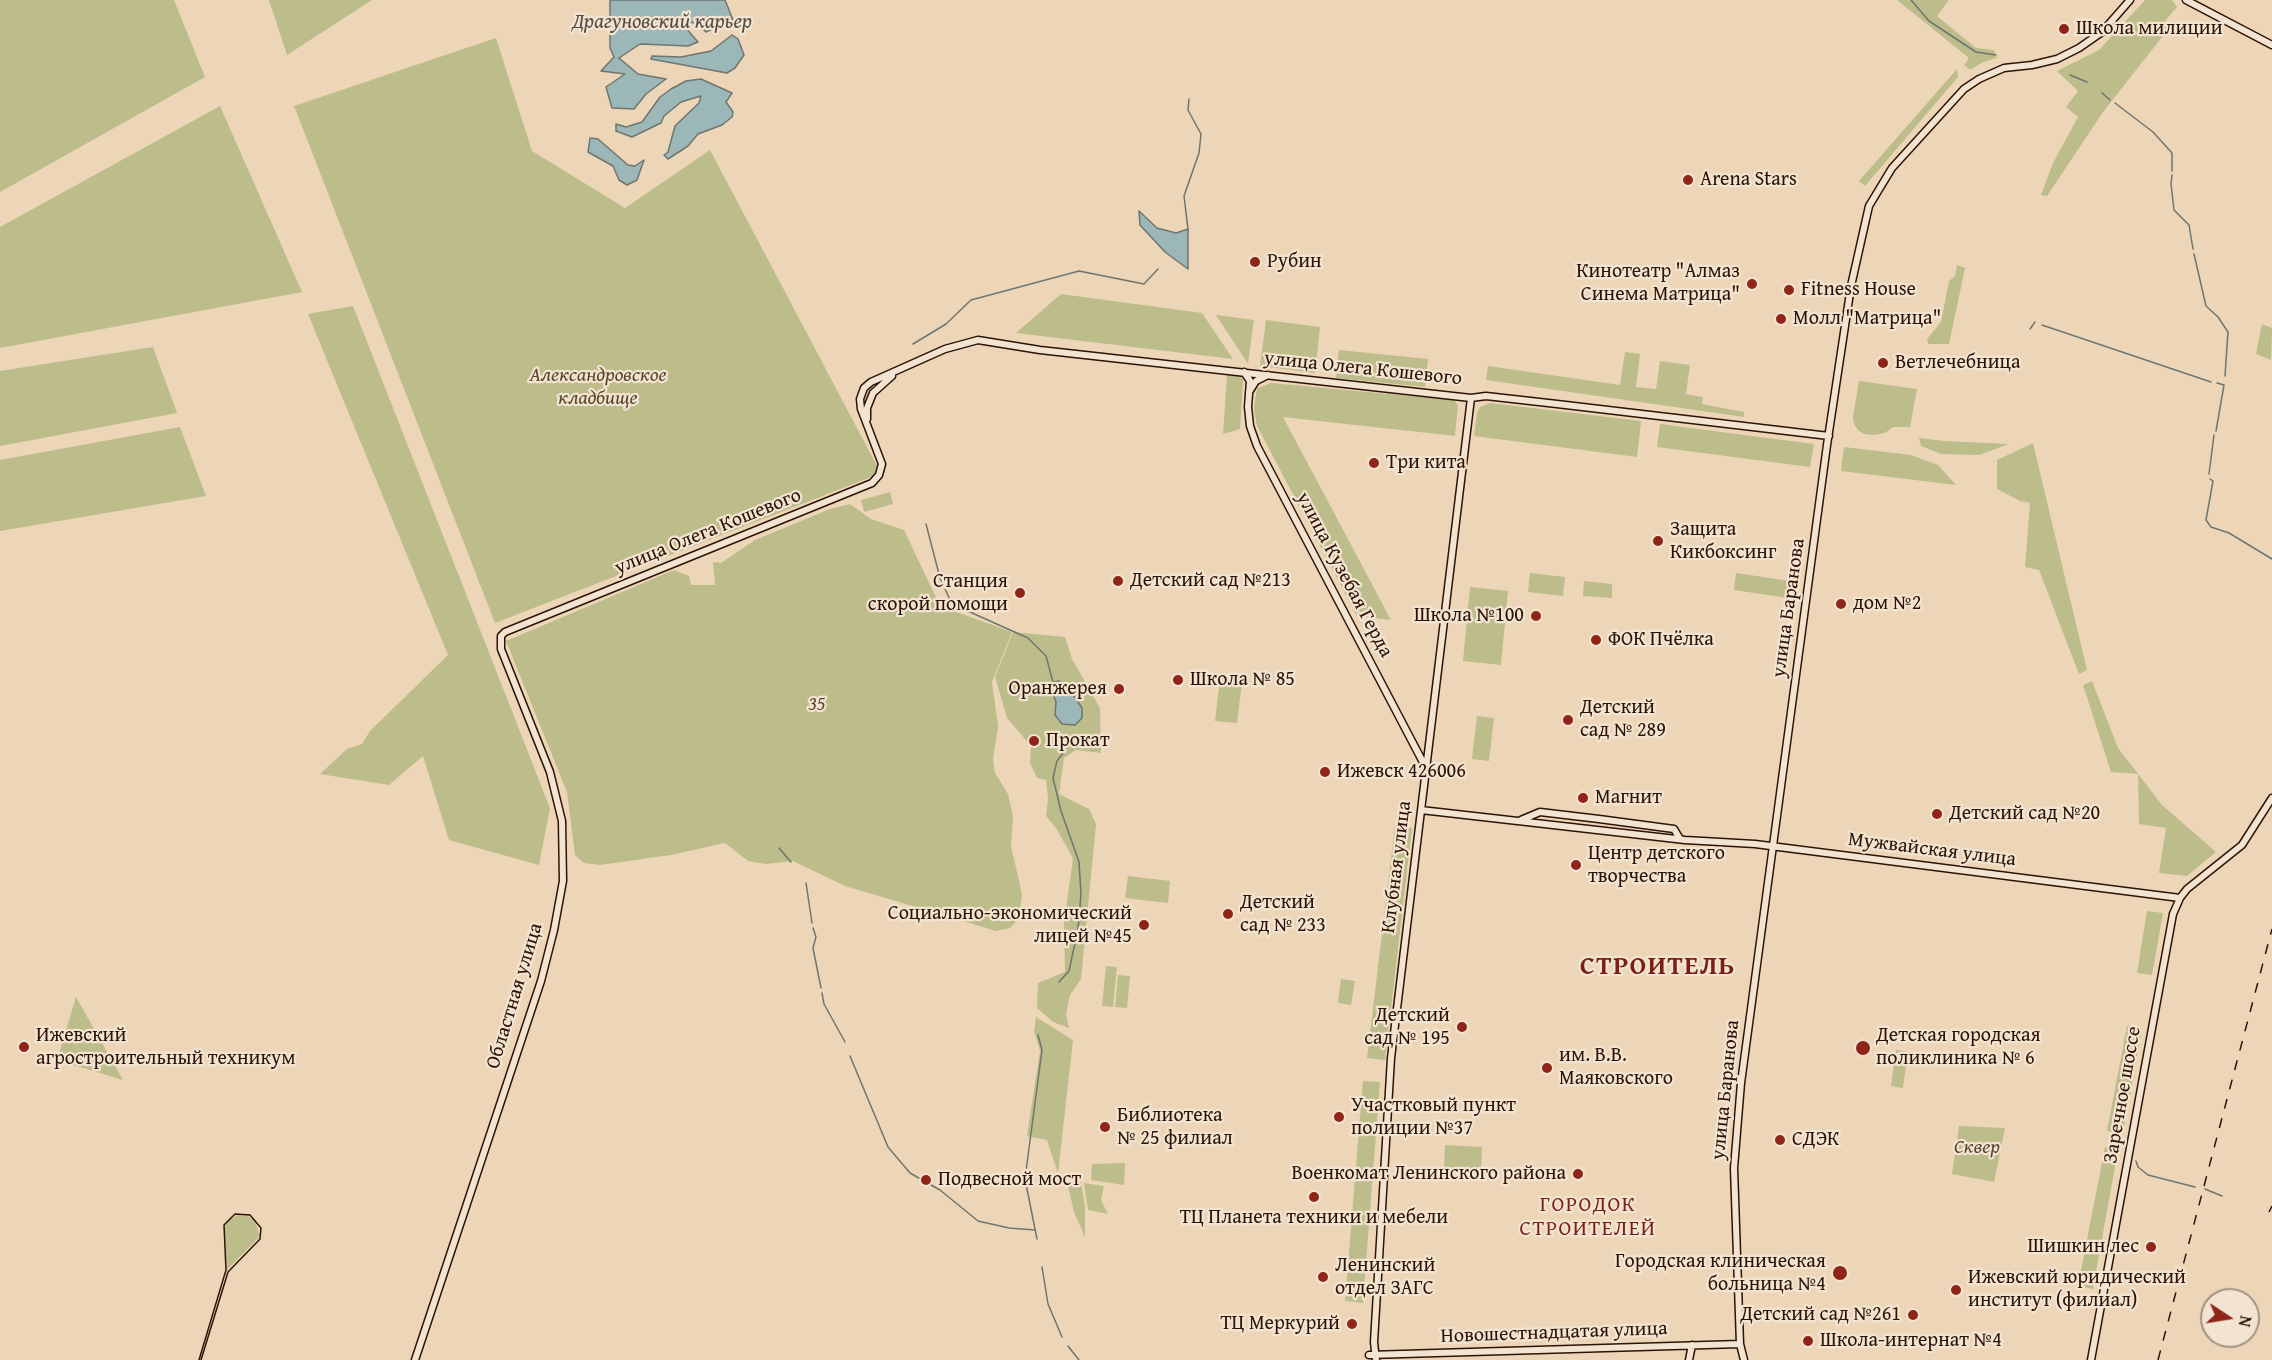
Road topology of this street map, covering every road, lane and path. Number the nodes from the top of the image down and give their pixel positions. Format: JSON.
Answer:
{"nodes":[{"id":1,"x":2130,"y":0,"type":"edge"},
{"id":2,"x":2186,"y":0,"type":"edge"},
{"id":3,"x":2272,"y":45,"type":"edge"},
{"id":4,"x":899,"y":370,"type":"junction"},
{"id":5,"x":1244,"y":372,"type":"junction"},
{"id":6,"x":1268,"y":375,"type":"junction"},
{"id":7,"x":1249,"y":392,"type":"junction"},
{"id":8,"x":1471,"y":398,"type":"junction"},
{"id":9,"x":867,"y":424,"type":"junction"},
{"id":10,"x":1829,"y":436,"type":"junction"},
{"id":11,"x":500,"y":639,"type":"joint"},
{"id":12,"x":1426,"y":769,"type":"junction"},
{"id":13,"x":2272,"y":798,"type":"edge"},
{"id":14,"x":1421,"y":810,"type":"junction"},
{"id":15,"x":1518,"y":821,"type":"junction"},
{"id":16,"x":1680,"y":840,"type":"junction"},
{"id":17,"x":1772,"y":846,"type":"junction"},
{"id":18,"x":2180,"y":898,"type":"junction"},
{"id":19,"x":1374,"y":1342,"type":"junction"},
{"id":20,"x":1740,"y":1344,"type":"junction"},
{"id":21,"x":1692,"y":1345,"type":"junction"},
{"id":22,"x":1369,"y":1357,"type":"edge"},
{"id":23,"x":1376,"y":1357,"type":"edge"},
{"id":24,"x":414,"y":1360,"type":"edge"},
{"id":25,"x":1689,"y":1360,"type":"edge"},
{"id":26,"x":1744,"y":1360,"type":"edge"},
{"id":27,"x":2091,"y":1360,"type":"edge"}],
"edges":[{"from":1,"to":10,"type":"main road","name":"улица Баранова"},
{"from":2,"to":3,"type":"main road"},
{"from":4,"to":5,"type":"main road","name":"улица Олега Кошевого"},
{"from":4,"to":9,"type":"main road","name":"улица Олега Кошевого"},
{"from":4,"to":9,"type":"main road","name":"улица Олега Кошевого"},
{"from":5,"to":6,"type":"main road","name":"улица Олега Кошевого"},
{"from":5,"to":7,"type":"main road","name":"улица Кузебая Герда"},
{"from":6,"to":7,"type":"main road"},
{"from":6,"to":8,"type":"main road","name":"улица Олега Кошевого"},
{"from":7,"to":12,"type":"main road","name":"улица Кузебая Герда"},
{"from":8,"to":10,"type":"main road","name":"улица Олега Кошевого"},
{"from":8,"to":12,"type":"main road","name":"Клубная улица"},
{"from":9,"to":11,"type":"main road","name":"улица Олега Кошевого"},
{"from":10,"to":17,"type":"main road","name":"улица Баранова"},
{"from":11,"to":24,"type":"main road","name":"Областная улица"},
{"from":12,"to":14,"type":"main road","name":"Клубная улица"},
{"from":13,"to":18,"type":"main road"},
{"from":14,"to":15,"type":"main road","name":"Мужвайская улица"},
{"from":14,"to":19,"type":"main road","name":"Клубная улица"},
{"from":15,"to":16,"type":"main road","name":"Мужвайская улица"},
{"from":15,"to":16,"type":"main road","name":"Мужвайская улица"},
{"from":16,"to":17,"type":"main road","name":"Мужвайская улица"},
{"from":17,"to":18,"type":"main road","name":"Мужвайская улица"},
{"from":17,"to":20,"type":"main road","name":"улица Баранова"},
{"from":18,"to":27,"type":"main road","name":"Заречное шоссе"},
{"from":19,"to":22,"type":"main road","name":"Клубная улица"},
{"from":19,"to":23,"type":"main road","name":"Клубная улица"},
{"from":20,"to":21,"type":"main road","name":"Новошестнадцатая улица"},
{"from":20,"to":26,"type":"main road","name":"улица Баранова"},
{"from":21,"to":23,"type":"main road","name":"Новошестнадцатая улица"},
{"from":21,"to":25,"type":"main road"},
{"from":22,"to":23,"type":"main road","name":"Новошестнадцатая улица"}]}
